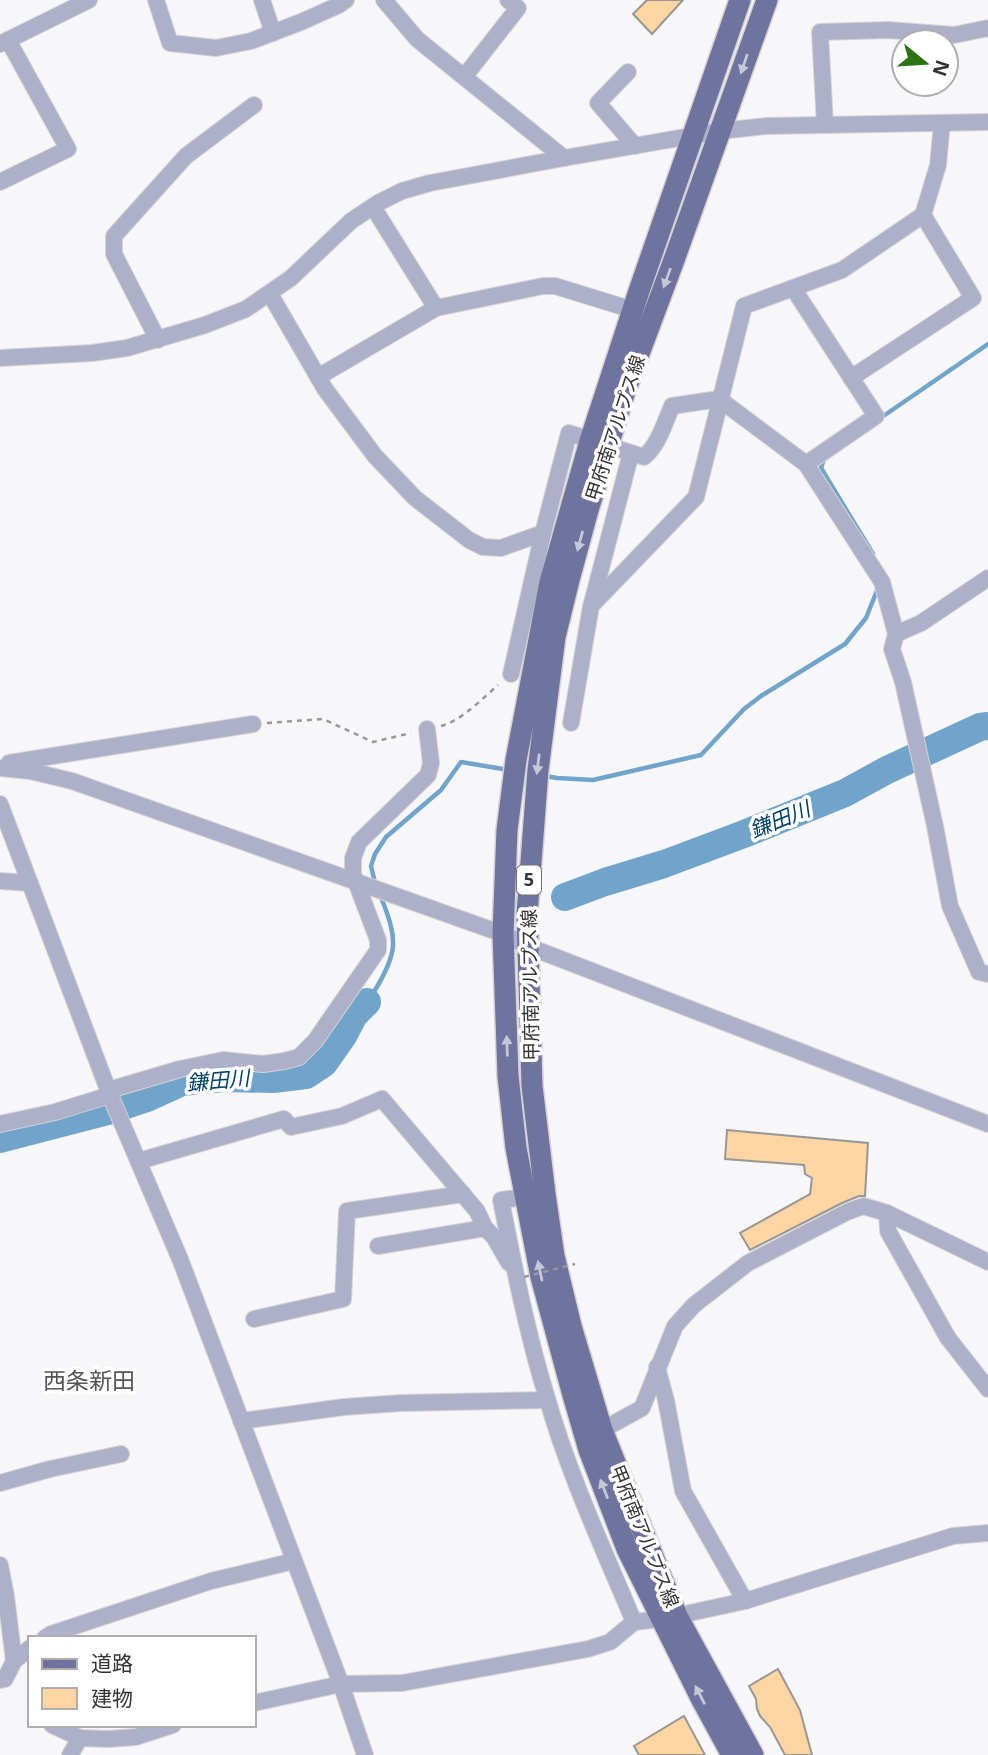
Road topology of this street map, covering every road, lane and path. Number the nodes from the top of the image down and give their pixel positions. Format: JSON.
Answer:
{"nodes":[{"id":1,"x":156,"y":0,"type":"edge"},
{"id":2,"x":262,"y":0,"type":"edge"},
{"id":3,"x":346,"y":0,"type":"edge"},
{"id":4,"x":384,"y":0,"type":"edge"},
{"id":5,"x":508,"y":0,"type":"edge"},
{"id":6,"x":740,"y":0,"type":"edge"},
{"id":7,"x":767,"y":0,"type":"edge"},
{"id":8,"x":80,"y":2,"type":"edge"},
{"id":9,"x":988,"y":28,"type":"edge"},
{"id":10,"x":273,"y":33,"type":"junction"},
{"id":11,"x":4,"y":42,"type":"edge"},
{"id":12,"x":628,"y":72,"type":"dead end"},
{"id":13,"x":464,"y":77,"type":"junction"},
{"id":14,"x":254,"y":104,"type":"dead end"},
{"id":15,"x":988,"y":122,"type":"edge"},
{"id":16,"x":942,"y":123,"type":"junction"},
{"id":17,"x":825,"y":125,"type":"junction"},
{"id":18,"x":720,"y":131,"type":"junction"},
{"id":19,"x":694,"y":136,"type":"junction"},
{"id":20,"x":635,"y":146,"type":"junction"},
{"id":21,"x":564,"y":158,"type":"junction"},
{"id":22,"x":0,"y":182,"type":"edge"},
{"id":23,"x":373,"y":206,"type":"junction"},
{"id":24,"x":923,"y":215,"type":"junction"},
{"id":25,"x":793,"y":288,"type":"junction"},
{"id":26,"x":270,"y":294,"type":"junction"},
{"id":27,"x":436,"y":309,"type":"junction"},
{"id":28,"x":632,"y":310,"type":"junction"},
{"id":29,"x":158,"y":340,"type":"junction"},
{"id":30,"x":2,"y":355,"type":"edge"},
{"id":31,"x":318,"y":377,"type":"junction"},
{"id":32,"x":851,"y":378,"type":"junction"},
{"id":33,"x":719,"y":399,"type":"junction"},
{"id":34,"x":599,"y":443,"type":"junction"},
{"id":35,"x":631,"y":453,"type":"junction"},
{"id":36,"x":806,"y":464,"type":"junction"},
{"id":37,"x":543,"y":533,"type":"junction"},
{"id":38,"x":988,"y":578,"type":"edge"},
{"id":39,"x":591,"y":606,"type":"junction"},
{"id":40,"x":896,"y":634,"type":"junction"},
{"id":41,"x":511,"y":674,"type":"joint"},
{"id":42,"x":571,"y":723,"type":"dead end"},
{"id":43,"x":253,"y":724,"type":"joint"},
{"id":44,"x":427,"y":729,"type":"junction"},
{"id":45,"x":0,"y":766,"type":"edge"},
{"id":46,"x":0,"y":804,"type":"edge"},
{"id":47,"x":0,"y":881,"type":"edge"},
{"id":48,"x":30,"y":883,"type":"junction"},
{"id":49,"x":360,"y":883,"type":"junction"},
{"id":50,"x":503,"y":934,"type":"junction"},
{"id":51,"x":527,"y":946,"type":"junction"},
{"id":52,"x":988,"y":974,"type":"edge"},
{"id":53,"x":110,"y":1094,"type":"junction"},
{"id":54,"x":0,"y":1124,"type":"edge"},
{"id":55,"x":988,"y":1124,"type":"edge"},
{"id":56,"x":139,"y":1161,"type":"junction"},
{"id":57,"x":463,"y":1194,"type":"junction"},
{"id":58,"x":535,"y":1196,"type":"junction"},
{"id":59,"x":887,"y":1213,"type":"junction"},
{"id":60,"x":485,"y":1228,"type":"junction"},
{"id":61,"x":378,"y":1245,"type":"dead end"},
{"id":62,"x":988,"y":1262,"type":"edge"},
{"id":63,"x":575,"y":1264,"type":"dead end"},
{"id":64,"x":520,"y":1276,"type":"junction"},
{"id":65,"x":254,"y":1320,"type":"dead end"},
{"id":66,"x":657,"y":1367,"type":"junction"},
{"id":67,"x":988,"y":1389,"type":"edge"},
{"id":68,"x":547,"y":1400,"type":"junction"},
{"id":69,"x":241,"y":1421,"type":"junction"},
{"id":70,"x":602,"y":1430,"type":"junction"},
{"id":71,"x":121,"y":1454,"type":"dead end"},
{"id":72,"x":0,"y":1483,"type":"edge"},
{"id":73,"x":988,"y":1533,"type":"edge"},
{"id":74,"x":294,"y":1561,"type":"junction"},
{"id":75,"x":0,"y":1565,"type":"edge"},
{"id":76,"x":745,"y":1601,"type":"junction"},
{"id":77,"x":670,"y":1617,"type":"junction"},
{"id":78,"x":634,"y":1622,"type":"junction"},
{"id":79,"x":51,"y":1636,"type":"edge"},
{"id":80,"x":28,"y":1650,"type":"edge"},
{"id":81,"x":14,"y":1661,"type":"junction"},
{"id":82,"x":0,"y":1680,"type":"edge"},
{"id":83,"x":341,"y":1684,"type":"junction"},
{"id":84,"x":256,"y":1703,"type":"edge"},
{"id":85,"x":56,"y":1727,"type":"edge"},
{"id":86,"x":167,"y":1727,"type":"edge"},
{"id":87,"x":80,"y":1738,"type":"junction"},
{"id":88,"x":70,"y":1755,"type":"edge"},
{"id":89,"x":365,"y":1755,"type":"edge"},
{"id":90,"x":732,"y":1755,"type":"edge"},
{"id":91,"x":753,"y":1755,"type":"edge"}],
"edges":[{"from":1,"to":10,"type":"street"},
{"from":2,"to":10,"type":"street"},
{"from":3,"to":10,"type":"street"},
{"from":4,"to":13,"type":"street"},
{"from":5,"to":13,"type":"street"},
{"from":6,"to":19,"type":"main road","name":"甲府南アルプス線","number":"5"},
{"from":7,"to":18,"type":"main road","name":"甲府南アルプス線","number":"5","one_way":true},
{"from":8,"to":11,"type":"street"},
{"from":9,"to":17,"type":"street"},
{"from":11,"to":22,"type":"street"},
{"from":12,"to":20,"type":"street"},
{"from":13,"to":21,"type":"street"},
{"from":14,"to":29,"type":"street"},
{"from":15,"to":16,"type":"street"},
{"from":16,"to":17,"type":"street"},
{"from":16,"to":24,"type":"street"},
{"from":17,"to":18,"type":"street"},
{"from":18,"to":19,"type":"street"},
{"from":18,"to":34,"type":"main road","name":"甲府南アルプス線","number":"5","one_way":true},
{"from":19,"to":20,"type":"street"},
{"from":19,"to":28,"type":"main road","name":"甲府南アルプス線","number":"5"},
{"from":20,"to":21,"type":"street"},
{"from":21,"to":23,"type":"street"},
{"from":23,"to":26,"type":"street"},
{"from":23,"to":27,"type":"street"},
{"from":24,"to":25,"type":"street"},
{"from":24,"to":32,"type":"street"},
{"from":25,"to":32,"type":"street"},
{"from":25,"to":33,"type":"street"},
{"from":26,"to":29,"type":"street"},
{"from":26,"to":31,"type":"street"},
{"from":27,"to":28,"type":"street"},
{"from":27,"to":31,"type":"street"},
{"from":28,"to":34,"type":"main road","name":"甲府南アルプス線","number":"5"},
{"from":29,"to":30,"type":"street"},
{"from":31,"to":37,"type":"street"},
{"from":32,"to":36,"type":"street"},
{"from":33,"to":35,"type":"street"},
{"from":33,"to":36,"type":"street"},
{"from":33,"to":39,"type":"street"},
{"from":34,"to":35,"type":"street"},
{"from":34,"to":37,"type":"street"},
{"from":34,"to":50,"type":"main road","name":"甲府南アルプス線","number":"5"},
{"from":34,"to":51,"type":"main road","name":"甲府南アルプス線","number":"5","one_way":true},
{"from":35,"to":39,"type":"street"},
{"from":36,"to":40,"type":"street"},
{"from":37,"to":41,"type":"street"},
{"from":38,"to":40,"type":"street"},
{"from":39,"to":42,"type":"street"},
{"from":40,"to":52,"type":"street"},
{"from":41,"to":44,"type":"path"},
{"from":43,"to":44,"type":"path"},
{"from":43,"to":45,"type":"street"},
{"from":44,"to":49,"type":"street"},
{"from":45,"to":49,"type":"street"},
{"from":46,"to":48,"type":"street"},
{"from":47,"to":48,"type":"street"},
{"from":48,"to":53,"type":"street"},
{"from":49,"to":50,"type":"street"},
{"from":49,"to":53,"type":"street"},
{"from":50,"to":51,"type":"street"},
{"from":58,"to":50,"type":"main road","name":"甲府南アルプス線","number":"5","one_way":true},
{"from":51,"to":55,"type":"street"},
{"from":51,"to":58,"type":"main road","name":"甲府南アルプス線","number":"5"},
{"from":53,"to":54,"type":"street"},
{"from":53,"to":56,"type":"street"},
{"from":56,"to":57,"type":"street"},
{"from":56,"to":69,"type":"street"},
{"from":57,"to":60,"type":"street"},
{"from":57,"to":65,"type":"street"},
{"from":58,"to":64,"type":"street"},
{"from":58,"to":70,"type":"main road","name":"甲府南アルプス線","number":"5"},
{"from":77,"to":58,"type":"main road","name":"甲府南アルプス線","number":"5","one_way":true},
{"from":59,"to":62,"type":"street"},
{"from":59,"to":66,"type":"street"},
{"from":59,"to":67,"type":"street"},
{"from":60,"to":61,"type":"street"},
{"from":60,"to":64,"type":"street"},
{"from":63,"to":64,"type":"path","bridge":true},
{"from":64,"to":68,"type":"street"},
{"from":66,"to":70,"type":"street"},
{"from":66,"to":76,"type":"street"},
{"from":68,"to":69,"type":"street"},
{"from":68,"to":78,"type":"street"},
{"from":69,"to":74,"type":"street"},
{"from":70,"to":77,"type":"main road","name":"甲府南アルプス線","number":"5"},
{"from":71,"to":72,"type":"street"},
{"from":73,"to":76,"type":"street"},
{"from":74,"to":79,"type":"street"},
{"from":74,"to":83,"type":"street"},
{"from":75,"to":81,"type":"street"},
{"from":76,"to":77,"type":"street"},
{"from":77,"to":78,"type":"street"},
{"from":90,"to":77,"type":"main road","name":"甲府南アルプス線","number":"5","one_way":true},
{"from":77,"to":91,"type":"main road","name":"甲府南アルプス線","number":"5"},
{"from":78,"to":83,"type":"street"},
{"from":80,"to":81,"type":"street"},
{"from":81,"to":82,"type":"street"},
{"from":83,"to":84,"type":"street"},
{"from":83,"to":89,"type":"street"},
{"from":85,"to":87,"type":"street"},
{"from":86,"to":87,"type":"street"},
{"from":87,"to":88,"type":"street"}]}
